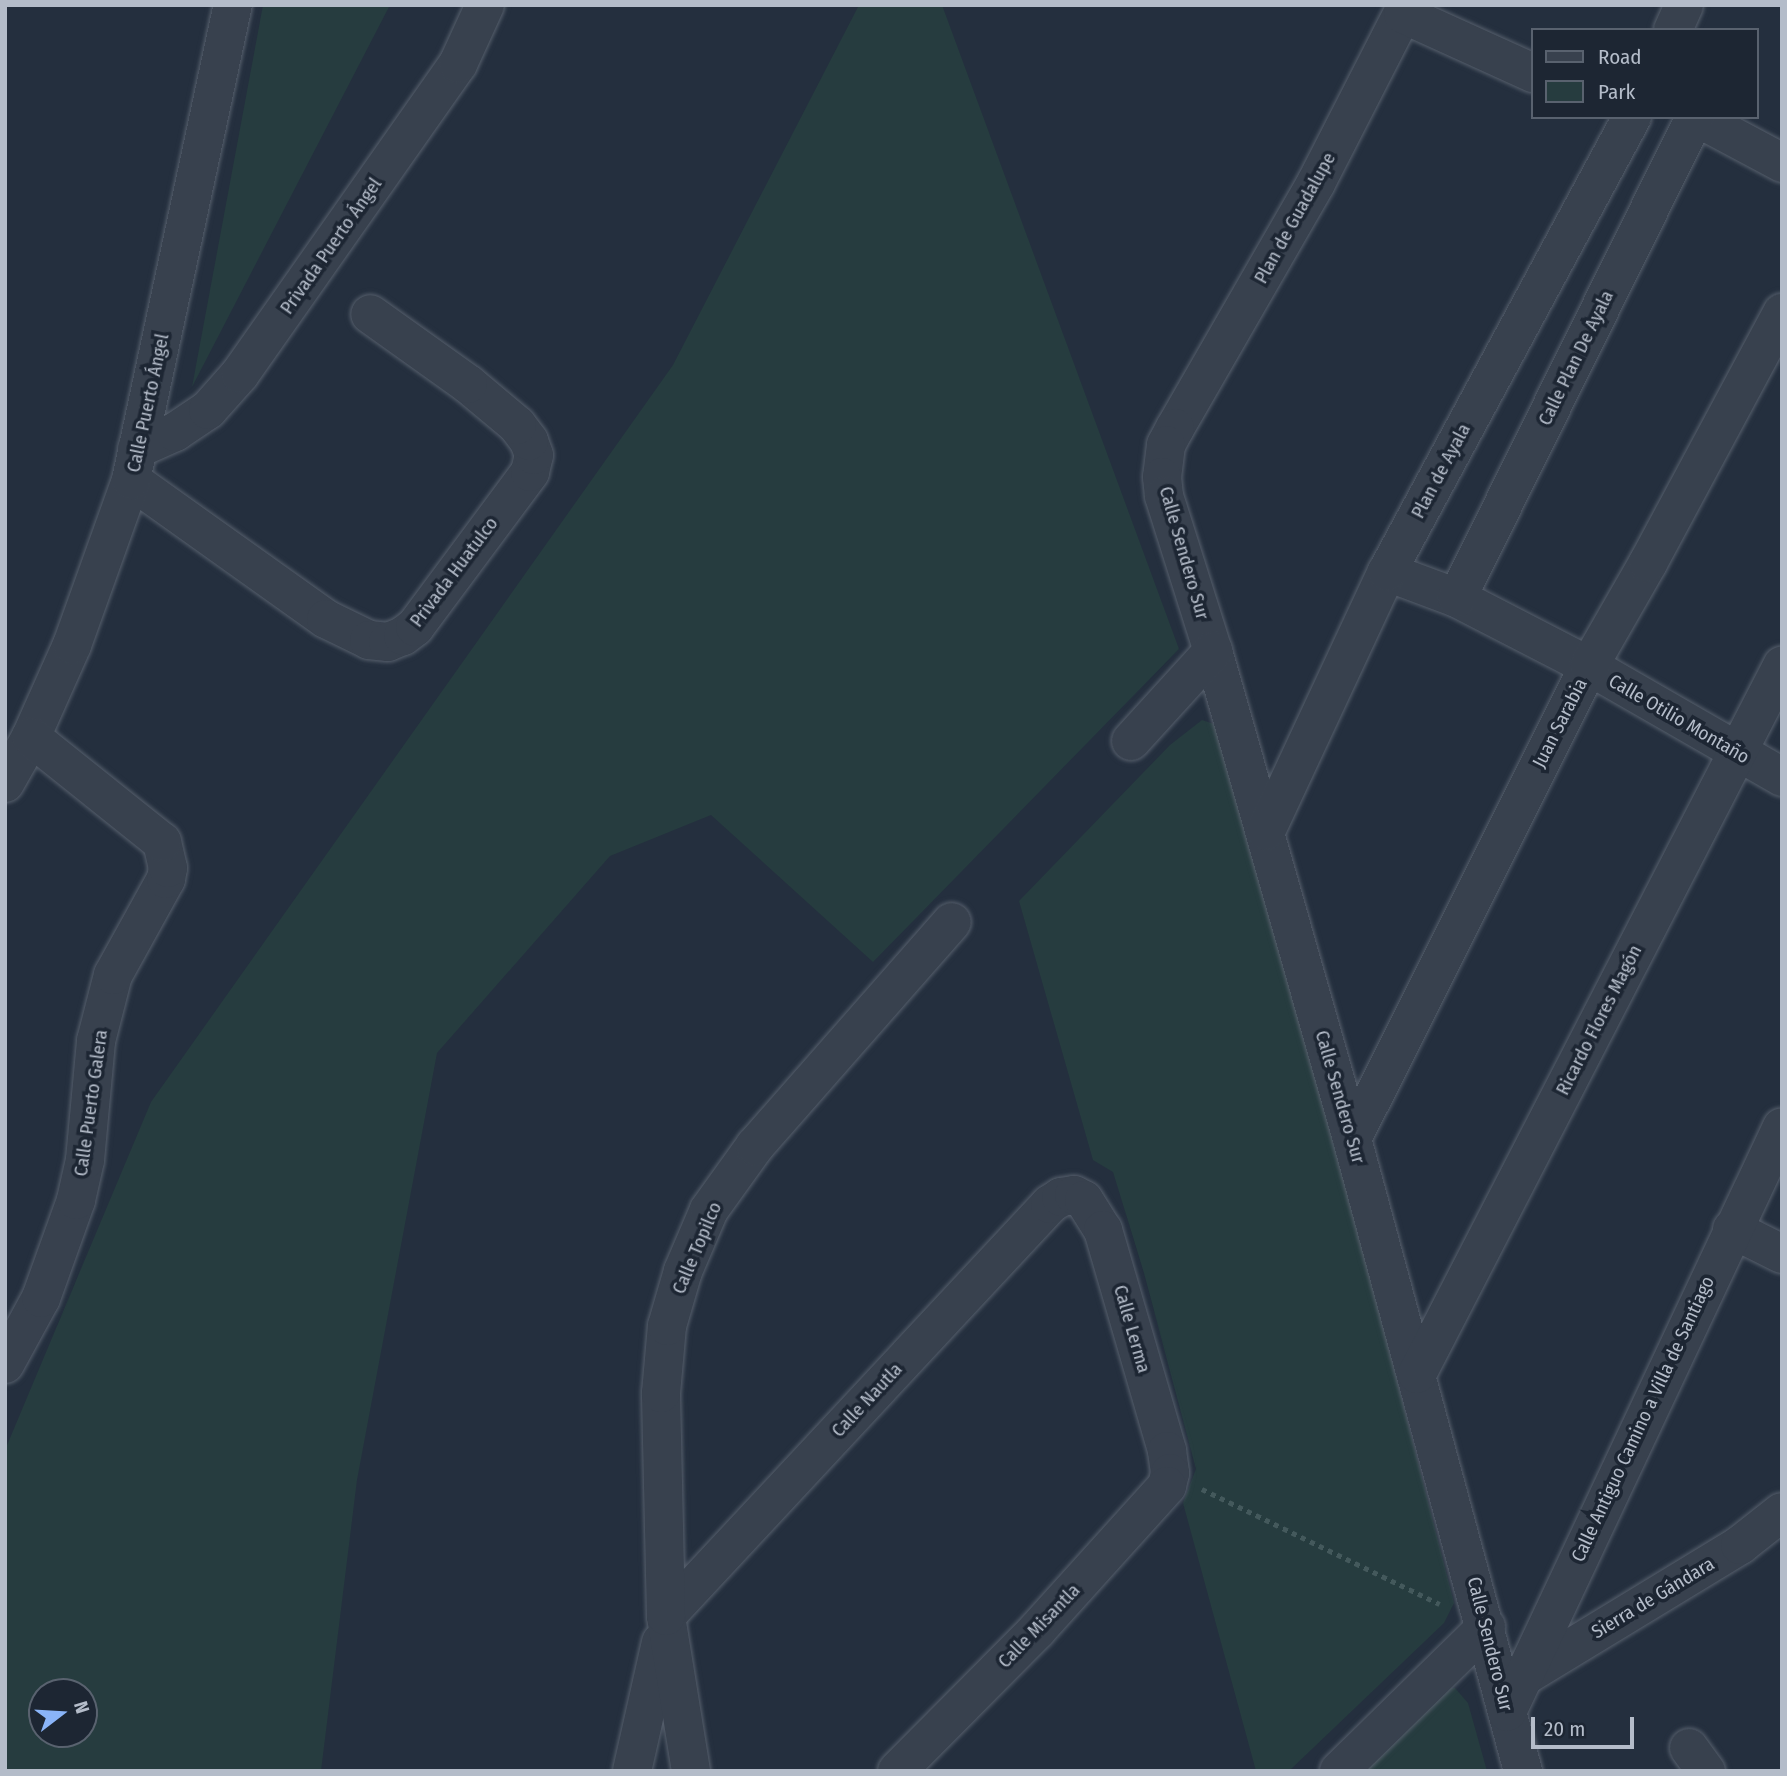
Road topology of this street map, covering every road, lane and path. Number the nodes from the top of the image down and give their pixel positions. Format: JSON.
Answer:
{"nodes":[{"id":1,"x":233,"y":5,"type":"edge"},
{"id":2,"x":485,"y":5,"type":"edge"},
{"id":3,"x":1684,"y":5,"type":"edge"},
{"id":4,"x":1405,"y":10,"type":"edge"},
{"id":5,"x":1674,"y":28,"type":"edge"},
{"id":6,"x":1532,"y":73,"type":"edge"},
{"id":7,"x":1630,"y":119,"type":"edge"},
{"id":8,"x":1695,"y":119,"type":"edge"},
{"id":9,"x":1700,"y":119,"type":"edge"},
{"id":10,"x":1782,"y":163,"type":"edge"},
{"id":11,"x":1782,"y":313,"type":"edge"},
{"id":12,"x":370,"y":314,"type":"dead end"},
{"id":13,"x":1175,"y":428,"type":"joint"},
{"id":14,"x":134,"y":465,"type":"junction"},
{"id":15,"x":1387,"y":572,"type":"junction"},
{"id":16,"x":1457,"y":598,"type":"junction"},
{"id":17,"x":1213,"y":651,"type":"junction"},
{"id":18,"x":1589,"y":666,"type":"junction"},
{"id":19,"x":1782,"y":666,"type":"edge"},
{"id":20,"x":31,"y":737,"type":"junction"},
{"id":21,"x":1131,"y":741,"type":"dead end"},
{"id":22,"x":1737,"y":752,"type":"junction"},
{"id":23,"x":1782,"y":776,"type":"edge"},
{"id":24,"x":5,"y":782,"type":"edge"},
{"id":25,"x":1266,"y":831,"type":"junction"},
{"id":26,"x":952,"y":922,"type":"dead end"},
{"id":27,"x":1782,"y":1127,"type":"edge"},
{"id":28,"x":1352,"y":1139,"type":"junction"},
{"id":29,"x":1074,"y":1195,"type":"joint"},
{"id":30,"x":1732,"y":1230,"type":"junction"},
{"id":31,"x":1782,"y":1254,"type":"edge"},
{"id":32,"x":5,"y":1364,"type":"edge"},
{"id":33,"x":1417,"y":1374,"type":"junction"},
{"id":34,"x":1170,"y":1473,"type":"junction"},
{"id":35,"x":1782,"y":1512,"type":"edge"},
{"id":36,"x":666,"y":1616,"type":"junction"},
{"id":37,"x":1486,"y":1627,"type":"junction"},
{"id":38,"x":1513,"y":1695,"type":"junction"},
{"id":39,"x":632,"y":1771,"type":"edge"},
{"id":40,"x":691,"y":1771,"type":"edge"},
{"id":41,"x":897,"y":1771,"type":"edge"},
{"id":42,"x":1339,"y":1771,"type":"edge"},
{"id":43,"x":1522,"y":1771,"type":"edge"}],
"edges":[{"from":1,"to":14,"type":"street","name":"Calle Puerto Ángel"},
{"from":2,"to":14,"type":"street","name":"Privada Puerto Ángel"},
{"from":3,"to":5,"type":"street"},
{"from":4,"to":6,"type":"street"},
{"from":4,"to":13,"type":"street","name":"Plan de Guadalupe"},
{"from":7,"to":15,"type":"street","name":"Plan de Ayala"},
{"from":8,"to":16,"type":"street","name":"Calle Plan De Ayala"},
{"from":9,"to":10,"type":"street"},
{"from":11,"to":18,"type":"street","name":"Juan Sarabia"},
{"from":12,"to":14,"type":"street","name":"Privada Huatulco"},
{"from":13,"to":17,"type":"street","name":"Calle Sendero Sur"},
{"from":14,"to":20,"type":"street","name":"Calle Puerto Ángel"},
{"from":15,"to":16,"type":"street","name":"Calle Otilio Montaño"},
{"from":15,"to":25,"type":"street","name":"Plan de Ayala"},
{"from":16,"to":18,"type":"street","name":"Calle Otilio Montaño"},
{"from":17,"to":21,"type":"street"},
{"from":17,"to":25,"type":"street","name":"Calle Sendero Sur"},
{"from":18,"to":22,"type":"street","name":"Calle Otilio Montaño"},
{"from":18,"to":28,"type":"street","name":"Juan Sarabia"},
{"from":19,"to":22,"type":"street","name":"Ricardo Flores Magón"},
{"from":20,"to":24,"type":"street","name":"Calle Puerto Ángel"},
{"from":20,"to":32,"type":"street","name":"Calle Puerto Galera"},
{"from":22,"to":23,"type":"street","name":"Calle Otilio Montaño"},
{"from":22,"to":33,"type":"street","name":"Ricardo Flores Magón"},
{"from":25,"to":28,"type":"street","name":"Calle Sendero Sur"},
{"from":26,"to":36,"type":"street","name":"Calle Topilco"},
{"from":27,"to":30,"type":"street","name":"Calle Antiguo Camino a Villa de Santiago"},
{"from":28,"to":33,"type":"street","name":"Calle Sendero Sur"},
{"from":29,"to":34,"type":"street","name":"Calle Lerma"},
{"from":29,"to":36,"type":"street","name":"Calle Nautla"},
{"from":30,"to":31,"type":"street"},
{"from":30,"to":38,"type":"street","name":"Calle Antiguo Camino a Villa de Santiago"},
{"from":33,"to":37,"type":"street","name":"Calle Sendero Sur"},
{"from":34,"to":37,"type":"path"},
{"from":34,"to":41,"type":"street","name":"Calle Misantla"},
{"from":35,"to":38,"type":"street","name":"Sierra de Gándara"},
{"from":36,"to":39,"type":"street","name":"Calle Topilco"},
{"from":36,"to":40,"type":"street","name":"Calle Topilco"},
{"from":37,"to":38,"type":"street","name":"Calle Sendero Sur"},
{"from":37,"to":42,"type":"street"},
{"from":38,"to":43,"type":"street","name":"Calle Sendero Sur"}]}
